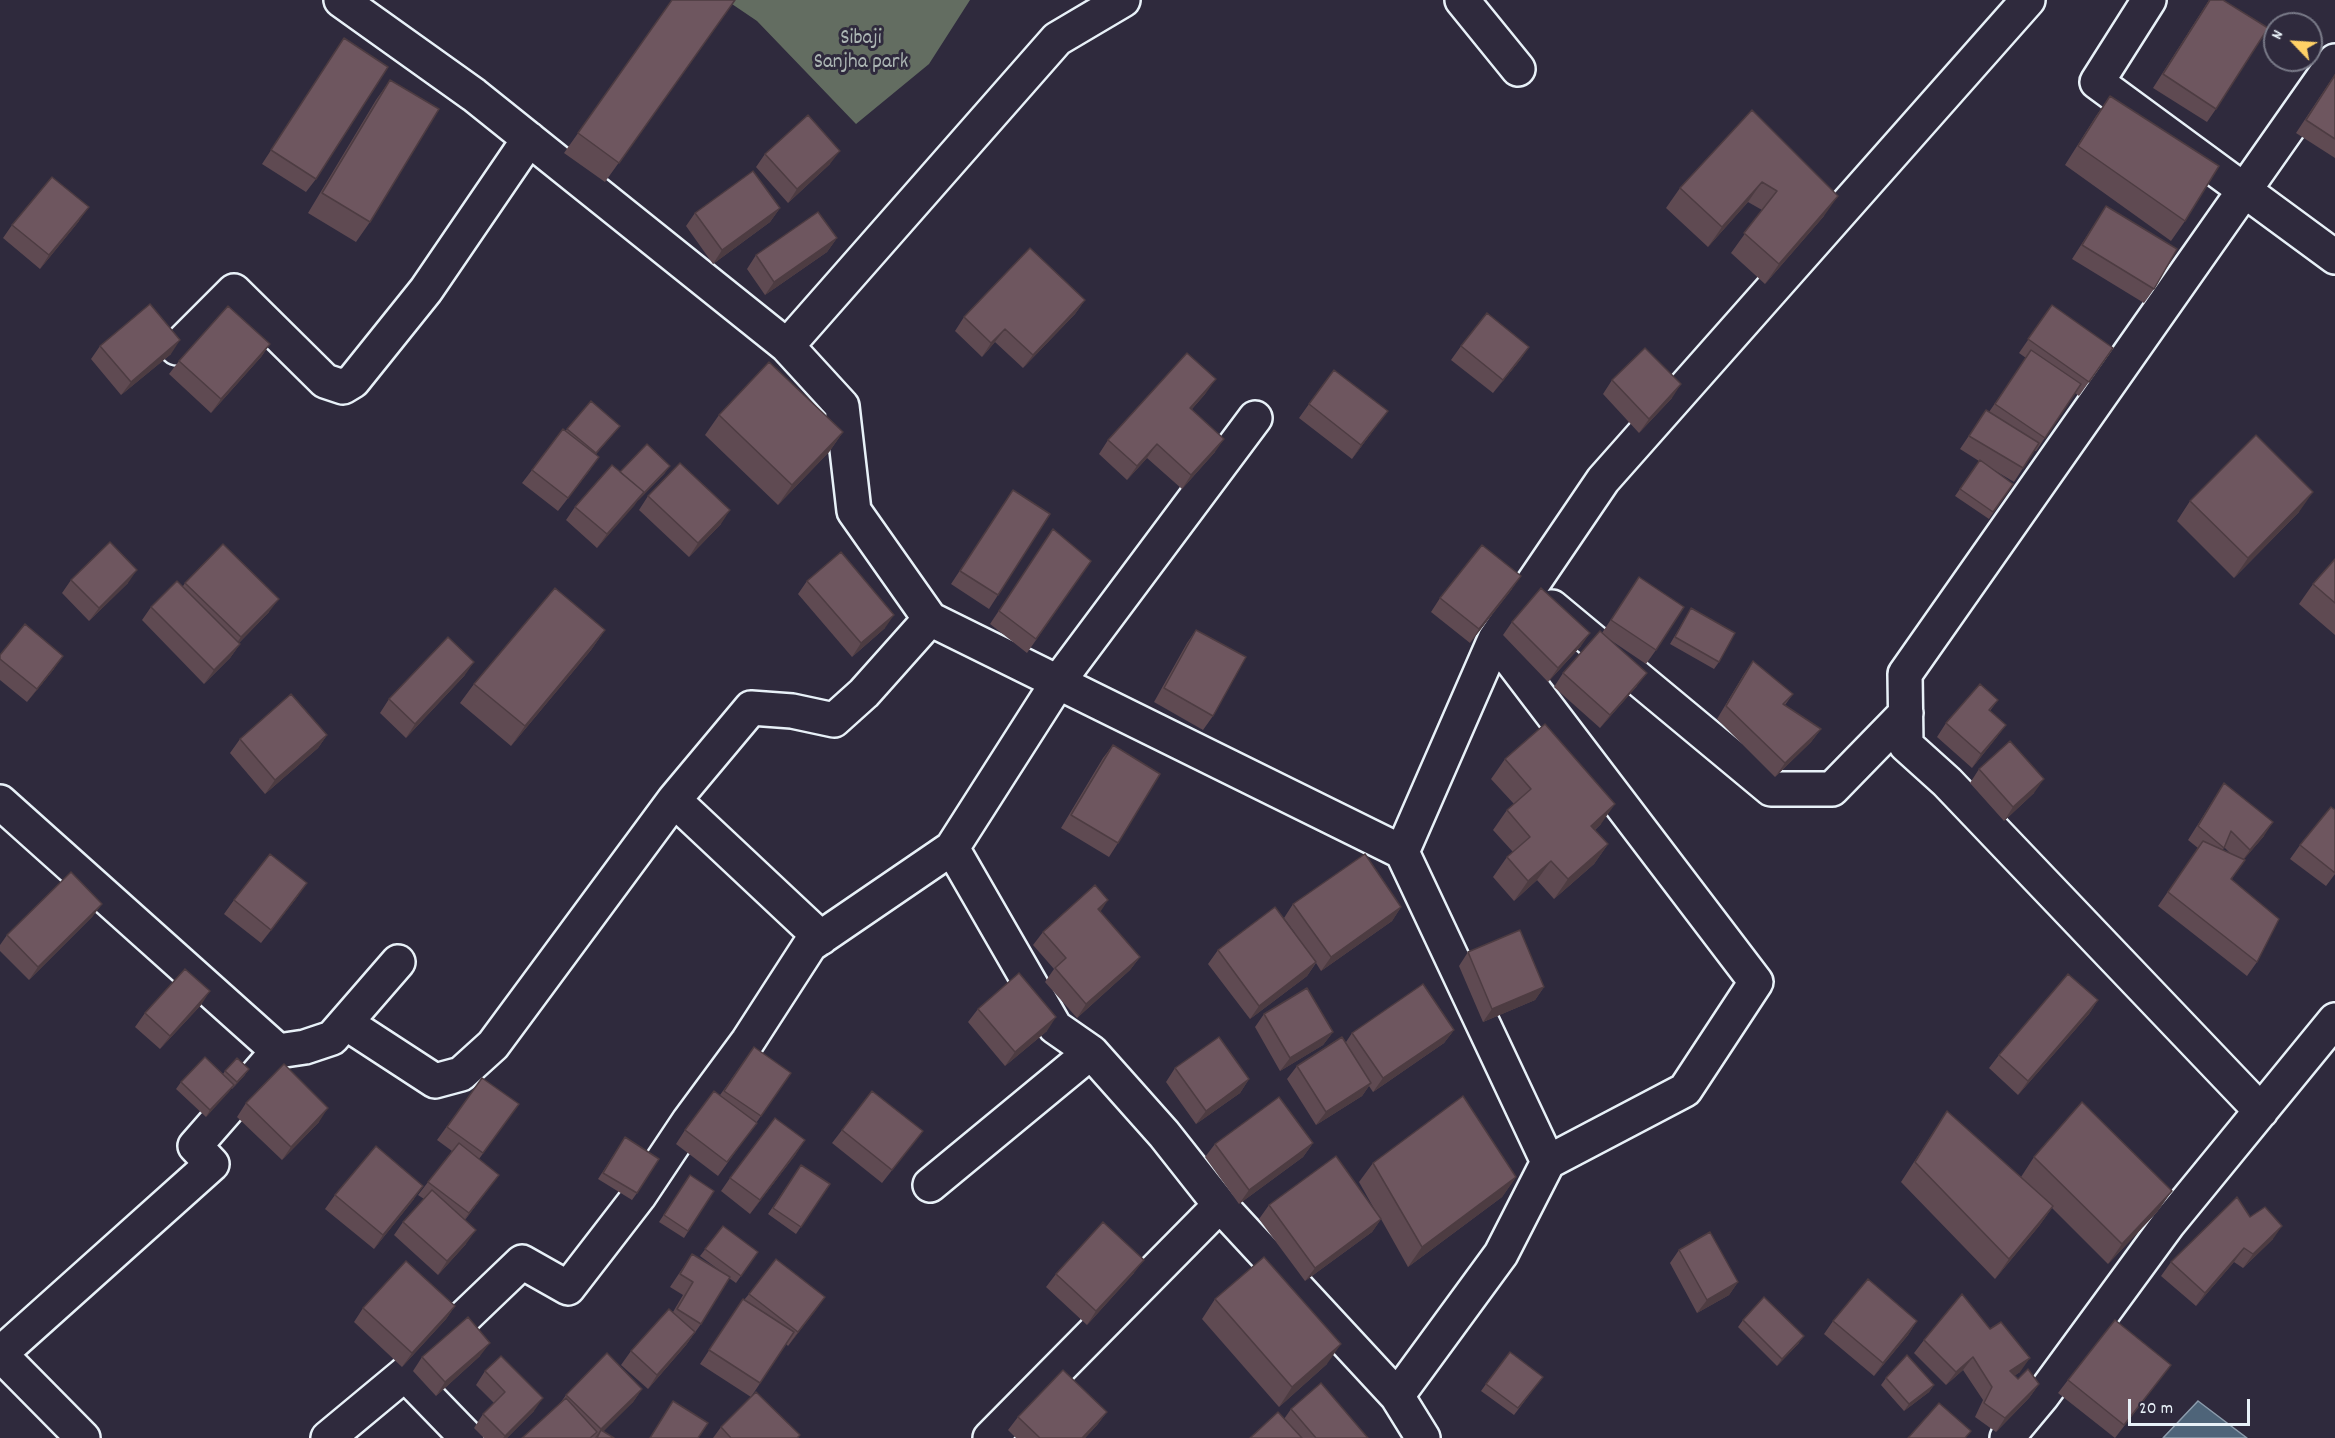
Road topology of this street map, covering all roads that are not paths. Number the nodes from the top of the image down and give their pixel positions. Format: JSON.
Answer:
{"nodes":[{"id":1,"x":341,"y":0,"type":"edge"},
{"id":2,"x":1123,"y":0,"type":"edge"},
{"id":3,"x":1462,"y":0,"type":"edge"},
{"id":4,"x":2028,"y":0,"type":"edge"},
{"id":5,"x":2150,"y":0,"type":"edge"},
{"id":6,"x":2335,"y":62,"type":"edge"},
{"id":7,"x":1518,"y":69,"type":"dead end"},
{"id":8,"x":529,"y":139,"type":"junction"},
{"id":9,"x":2244,"y":190,"type":"junction"},
{"id":10,"x":2335,"y":257,"type":"edge"},
{"id":11,"x":787,"y":346,"type":"junction"},
{"id":12,"x":177,"y":348,"type":"edge"},
{"id":13,"x":1255,"y":418,"type":"dead end"},
{"id":14,"x":1530,"y":589,"type":"junction"},
{"id":15,"x":930,"y":619,"type":"junction"},
{"id":16,"x":1495,"y":639,"type":"junction"},
{"id":17,"x":1058,"y":682,"type":"junction"},
{"id":18,"x":1906,"y":713,"type":"junction"},
{"id":19,"x":674,"y":800,"type":"junction"},
{"id":20,"x":0,"y":802,"type":"edge"},
{"id":21,"x":952,"y":848,"type":"junction"},
{"id":22,"x":1402,"y":852,"type":"junction"},
{"id":23,"x":821,"y":938,"type":"junction"},
{"id":24,"x":398,"y":962,"type":"dead end"},
{"id":25,"x":2335,"y":1020,"type":"edge"},
{"id":26,"x":346,"y":1023,"type":"junction"},
{"id":27,"x":278,"y":1051,"type":"junction"},
{"id":28,"x":1091,"y":1052,"type":"junction"},
{"id":29,"x":2261,"y":1111,"type":"junction"},
{"id":30,"x":1548,"y":1162,"type":"junction"},
{"id":31,"x":930,"y":1185,"type":"dead end"},
{"id":32,"x":1220,"y":1204,"type":"junction"},
{"id":33,"x":0,"y":1354,"type":"edge"},
{"id":34,"x":405,"y":1374,"type":"junction"},
{"id":35,"x":1397,"y":1396,"type":"junction"},
{"id":36,"x":83,"y":1438,"type":"edge"},
{"id":37,"x":328,"y":1438,"type":"edge"},
{"id":38,"x":467,"y":1438,"type":"edge"},
{"id":39,"x":990,"y":1438,"type":"edge"},
{"id":40,"x":1423,"y":1438,"type":"edge"},
{"id":41,"x":2007,"y":1438,"type":"edge"}],
"edges":[{"from":1,"to":8,"type":"street"},
{"from":2,"to":11,"type":"street"},
{"from":3,"to":7,"type":"street"},
{"from":4,"to":14,"type":"street"},
{"from":5,"to":9,"type":"street"},
{"from":6,"to":9,"type":"street"},
{"from":8,"to":11,"type":"street"},
{"from":8,"to":12,"type":"street"},
{"from":9,"to":10,"type":"street"},
{"from":9,"to":18,"type":"street"},
{"from":11,"to":15,"type":"street"},
{"from":13,"to":17,"type":"street"},
{"from":14,"to":16,"type":"street"},
{"from":14,"to":18,"type":"street"},
{"from":15,"to":17,"type":"street"},
{"from":15,"to":19,"type":"street"},
{"from":16,"to":22,"type":"street"},
{"from":16,"to":30,"type":"street"},
{"from":17,"to":21,"type":"street"},
{"from":17,"to":22,"type":"street"},
{"from":18,"to":29,"type":"street"},
{"from":19,"to":23,"type":"street"},
{"from":19,"to":26,"type":"street"},
{"from":20,"to":27,"type":"street"},
{"from":21,"to":23,"type":"street"},
{"from":21,"to":28,"type":"street"},
{"from":22,"to":30,"type":"street"},
{"from":23,"to":34,"type":"street"},
{"from":24,"to":26,"type":"street"},
{"from":25,"to":29,"type":"street"},
{"from":26,"to":27,"type":"street"},
{"from":27,"to":33,"type":"street"},
{"from":28,"to":31,"type":"street"},
{"from":28,"to":32,"type":"street"},
{"from":29,"to":41,"type":"street"},
{"from":30,"to":35,"type":"street"},
{"from":32,"to":35,"type":"street"},
{"from":32,"to":39,"type":"street"},
{"from":33,"to":36,"type":"street"},
{"from":34,"to":37,"type":"street"},
{"from":34,"to":38,"type":"street"},
{"from":35,"to":40,"type":"street"}]}
